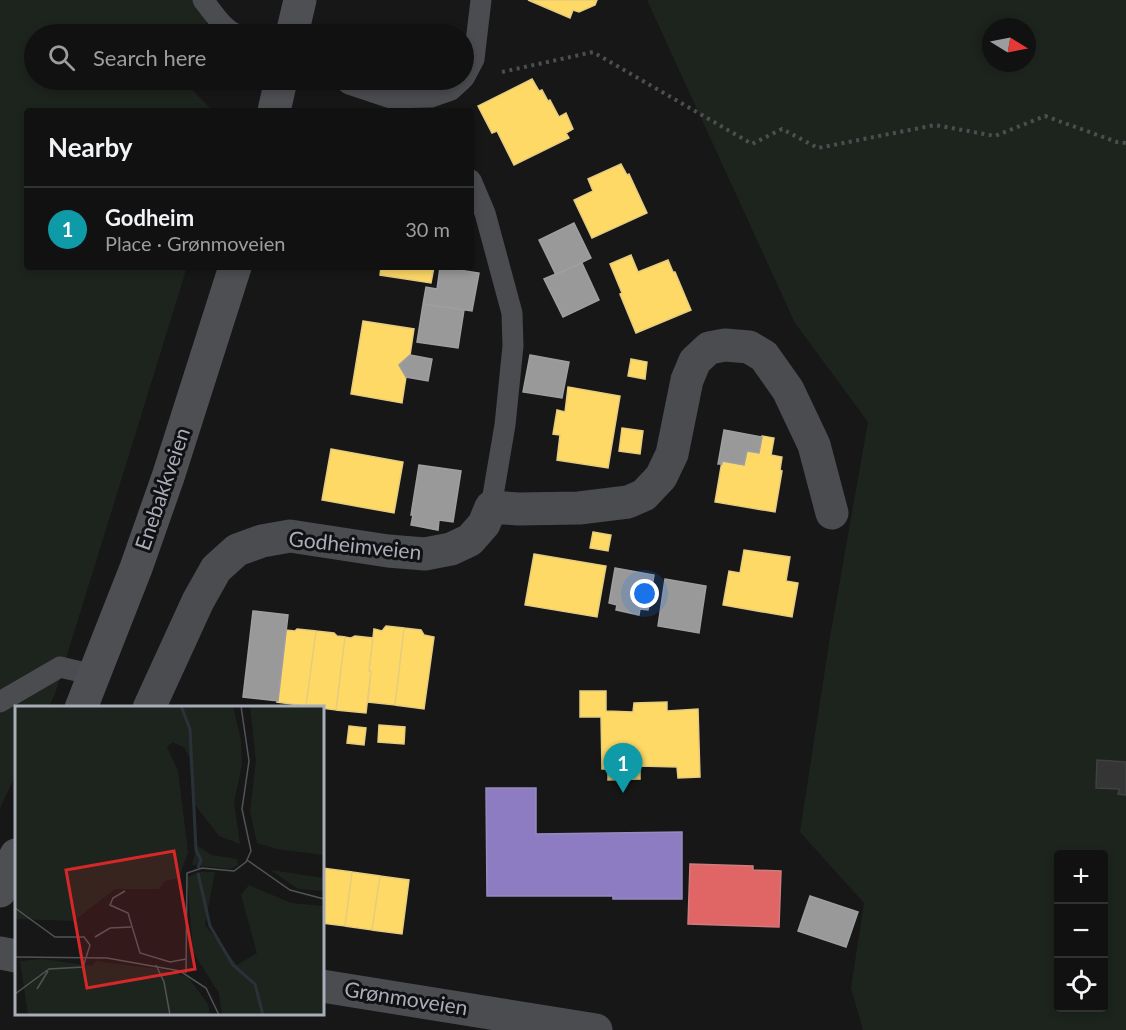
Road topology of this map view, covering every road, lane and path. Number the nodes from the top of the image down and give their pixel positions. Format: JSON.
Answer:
{"nodes":[{"id":1,"x":203,"y":0,"type":"edge"},
{"id":2,"x":300,"y":0,"type":"edge"},
{"id":3,"x":481,"y":0,"type":"edge"},
{"id":4,"x":223,"y":24,"type":"edge"},
{"id":5,"x":294,"y":24,"type":"edge"},
{"id":6,"x":474,"y":59,"type":"edge"},
{"id":7,"x":474,"y":77,"type":"edge"},
{"id":8,"x":279,"y":90,"type":"edge"},
{"id":9,"x":367,"y":90,"type":"edge"},
{"id":10,"x":450,"y":90,"type":"edge"},
{"id":11,"x":275,"y":108,"type":"edge"},
{"id":12,"x":1126,"y":143,"type":"edge"},
{"id":13,"x":474,"y":187,"type":"edge"},
{"id":14,"x":234,"y":270,"type":"edge"},
{"id":15,"x":491,"y":507,"type":"junction"},
{"id":16,"x":832,"y":513,"type":"dead end"},
{"id":17,"x":94,"y":675,"type":"junction"},
{"id":18,"x":0,"y":702,"type":"edge"},
{"id":19,"x":82,"y":706,"type":"edge"},
{"id":20,"x":150,"y":706,"type":"edge"},
{"id":21,"x":15,"y":857,"type":"edge"},
{"id":22,"x":0,"y":891,"type":"edge"},
{"id":23,"x":0,"y":953,"type":"edge"},
{"id":24,"x":15,"y":956,"type":"edge"},
{"id":25,"x":324,"y":986,"type":"edge"},
{"id":26,"x":596,"y":1030,"type":"edge"}],
"edges":[{"from":1,"to":4,"type":"lane"},
{"from":2,"to":5,"type":"main road"},
{"from":3,"to":6,"type":"lane"},
{"from":7,"to":12,"type":"path"},
{"from":8,"to":11,"type":"main road"},
{"from":9,"to":10,"type":"lane"},
{"from":13,"to":15,"type":"lane","name":"Godheimveien"},
{"from":14,"to":17,"type":"main road","name":"Enebakkveien"},
{"from":15,"to":16,"type":"street"},
{"from":15,"to":20,"type":"street","name":"Godheimveien"},
{"from":17,"to":18,"type":"lane"},
{"from":17,"to":19,"type":"main road","name":"Enebakkveien"},
{"from":21,"to":22,"type":"main road"},
{"from":23,"to":24,"type":"street"},
{"from":25,"to":26,"type":"street","name":"Grønmoveien"}]}
